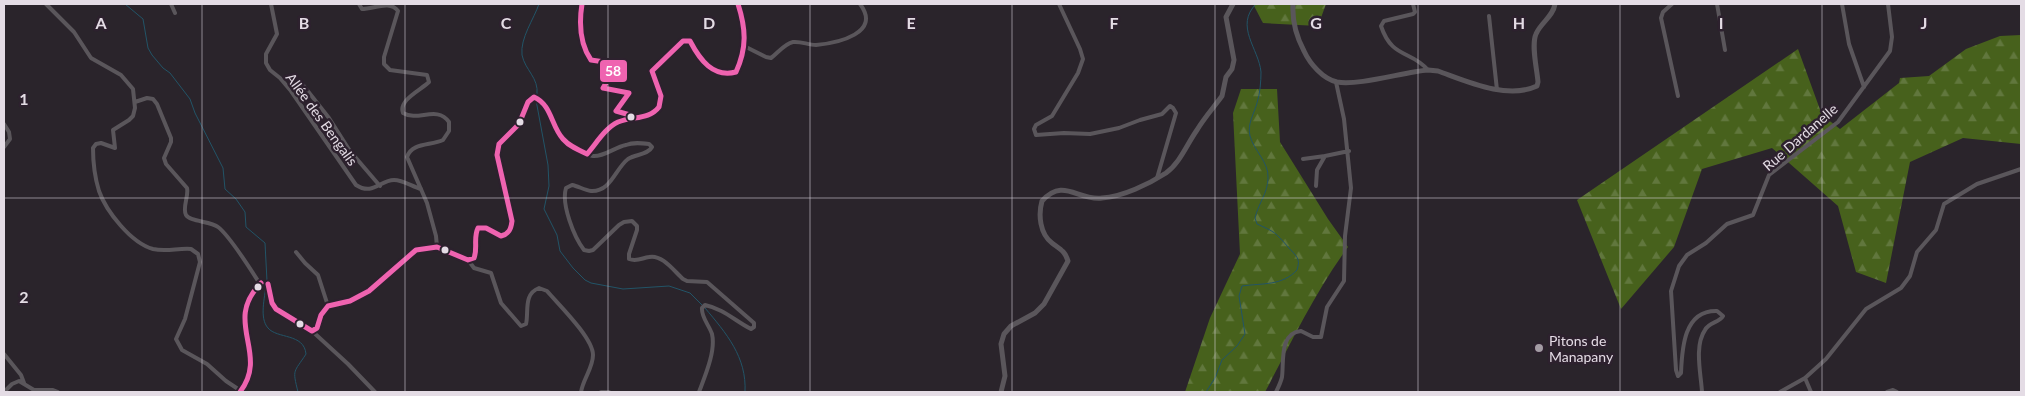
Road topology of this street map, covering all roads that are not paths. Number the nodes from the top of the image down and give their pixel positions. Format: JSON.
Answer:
{"nodes":[{"id":1,"x":46,"y":4,"type":"edge"},
{"id":2,"x":171,"y":4,"type":"edge"},
{"id":3,"x":271,"y":4,"type":"edge"},
{"id":4,"x":359,"y":4,"type":"edge"},
{"id":5,"x":582,"y":4,"type":"edge"},
{"id":6,"x":738,"y":4,"type":"edge"},
{"id":7,"x":860,"y":4,"type":"edge"},
{"id":8,"x":1059,"y":4,"type":"edge"},
{"id":9,"x":1233,"y":4,"type":"edge"},
{"id":10,"x":1293,"y":4,"type":"edge"},
{"id":11,"x":1413,"y":4,"type":"edge"},
{"id":12,"x":1555,"y":4,"type":"edge"},
{"id":13,"x":1672,"y":4,"type":"edge"},
{"id":14,"x":1717,"y":4,"type":"edge"},
{"id":15,"x":1842,"y":4,"type":"edge"},
{"id":16,"x":1888,"y":4,"type":"edge"},
{"id":17,"x":175,"y":13,"type":"dead end"},
{"id":18,"x":1488,"y":16,"type":"dead end"},
{"id":19,"x":746,"y":47,"type":"junction"},
{"id":20,"x":1725,"y":50,"type":"dead end"},
{"id":21,"x":1428,"y":70,"type":"junction"},
{"id":22,"x":1336,"y":82,"type":"junction"},
{"id":23,"x":304,"y":85,"type":"dead end"},
{"id":24,"x":1864,"y":87,"type":"junction"},
{"id":25,"x":1497,"y":90,"type":"junction"},
{"id":26,"x":1678,"y":96,"type":"dead end"},
{"id":27,"x":135,"y":102,"type":"junction"},
{"id":28,"x":632,"y":119,"type":"junction"},
{"id":29,"x":4,"y":124,"type":"edge"},
{"id":30,"x":4,"y":147,"type":"edge"},
{"id":31,"x":1349,"y":151,"type":"junction"},
{"id":32,"x":587,"y":154,"type":"junction"},
{"id":33,"x":1325,"y":156,"type":"junction"},
{"id":34,"x":1303,"y":159,"type":"dead end"},
{"id":35,"x":2021,"y":169,"type":"edge"},
{"id":36,"x":1156,"y":178,"type":"junction"},
{"id":37,"x":380,"y":186,"type":"junction"},
{"id":38,"x":1316,"y":186,"type":"dead end"},
{"id":39,"x":422,"y":189,"type":"junction"},
{"id":40,"x":437,"y":247,"type":"junction"},
{"id":41,"x":296,"y":252,"type":"dead end"},
{"id":42,"x":468,"y":260,"type":"junction"},
{"id":43,"x":260,"y":284,"type":"junction"},
{"id":44,"x":328,"y":306,"type":"junction"},
{"id":45,"x":312,"y":331,"type":"junction"},
{"id":46,"x":4,"y":354,"type":"edge"},
{"id":47,"x":1805,"y":378,"type":"junction"},
{"id":48,"x":24,"y":383,"type":"junction"},
{"id":49,"x":4,"y":392,"type":"edge"},
{"id":50,"x":58,"y":392,"type":"edge"},
{"id":51,"x":240,"y":392,"type":"edge"},
{"id":52,"x":375,"y":392,"type":"edge"},
{"id":53,"x":581,"y":392,"type":"edge"},
{"id":54,"x":600,"y":392,"type":"edge"},
{"id":55,"x":610,"y":392,"type":"edge"},
{"id":56,"x":699,"y":392,"type":"edge"},
{"id":57,"x":1001,"y":392,"type":"edge"},
{"id":58,"x":1276,"y":392,"type":"edge"},
{"id":59,"x":1702,"y":392,"type":"edge"},
{"id":60,"x":1780,"y":392,"type":"edge"},
{"id":61,"x":1811,"y":392,"type":"edge"},
{"id":62,"x":1887,"y":392,"type":"edge"},
{"id":63,"x":1897,"y":392,"type":"edge"}],
"edges":[{"from":1,"to":27,"type":"street"},
{"from":2,"to":17,"type":"street"},
{"from":3,"to":37,"type":"street","name":"Allée des Bengalis"},
{"from":4,"to":39,"type":"street"},
{"from":5,"to":28,"type":"street"},
{"from":6,"to":19,"type":"street"},
{"from":7,"to":19,"type":"street"},
{"from":8,"to":36,"type":"street"},
{"from":9,"to":36,"type":"main road"},
{"from":10,"to":22,"type":"main road"},
{"from":11,"to":21,"type":"street"},
{"from":12,"to":25,"type":"main road"},
{"from":13,"to":26,"type":"street"},
{"from":14,"to":20,"type":"street"},
{"from":15,"to":24,"type":"street"},
{"from":16,"to":24,"type":"street","name":"Rue Dardanelle"},
{"from":18,"to":25,"type":"street"},
{"from":19,"to":28,"type":"street"},
{"from":21,"to":22,"type":"main road"},
{"from":21,"to":25,"type":"main road"},
{"from":22,"to":31,"type":"street"},
{"from":23,"to":37,"type":"street"},
{"from":24,"to":59,"type":"street","name":"Rue Dardanelle"},
{"from":27,"to":43,"type":"street"},
{"from":27,"to":51,"type":"street"},
{"from":28,"to":32,"type":"street"},
{"from":29,"to":30,"type":"street"},
{"from":31,"to":33,"type":"street"},
{"from":31,"to":58,"type":"street"},
{"from":32,"to":42,"type":"street"},
{"from":32,"to":56,"type":"street"},
{"from":33,"to":34,"type":"street"},
{"from":33,"to":38,"type":"street"},
{"from":35,"to":47,"type":"street"},
{"from":36,"to":57,"type":"main road"},
{"from":37,"to":39,"type":"street","name":"Allée des Bengalis"},
{"from":39,"to":40,"type":"street"},
{"from":40,"to":42,"type":"street"},
{"from":40,"to":44,"type":"street"},
{"from":41,"to":44,"type":"street"},
{"from":42,"to":53,"type":"street"},
{"from":43,"to":45,"type":"street"},
{"from":43,"to":51,"type":"street"},
{"from":44,"to":45,"type":"street"},
{"from":45,"to":52,"type":"street"},
{"from":46,"to":48,"type":"street"},
{"from":47,"to":60,"type":"street"},
{"from":47,"to":61,"type":"street"},
{"from":48,"to":49,"type":"street"},
{"from":48,"to":50,"type":"street"},
{"from":54,"to":55,"type":"street"},
{"from":62,"to":63,"type":"street"}]}
